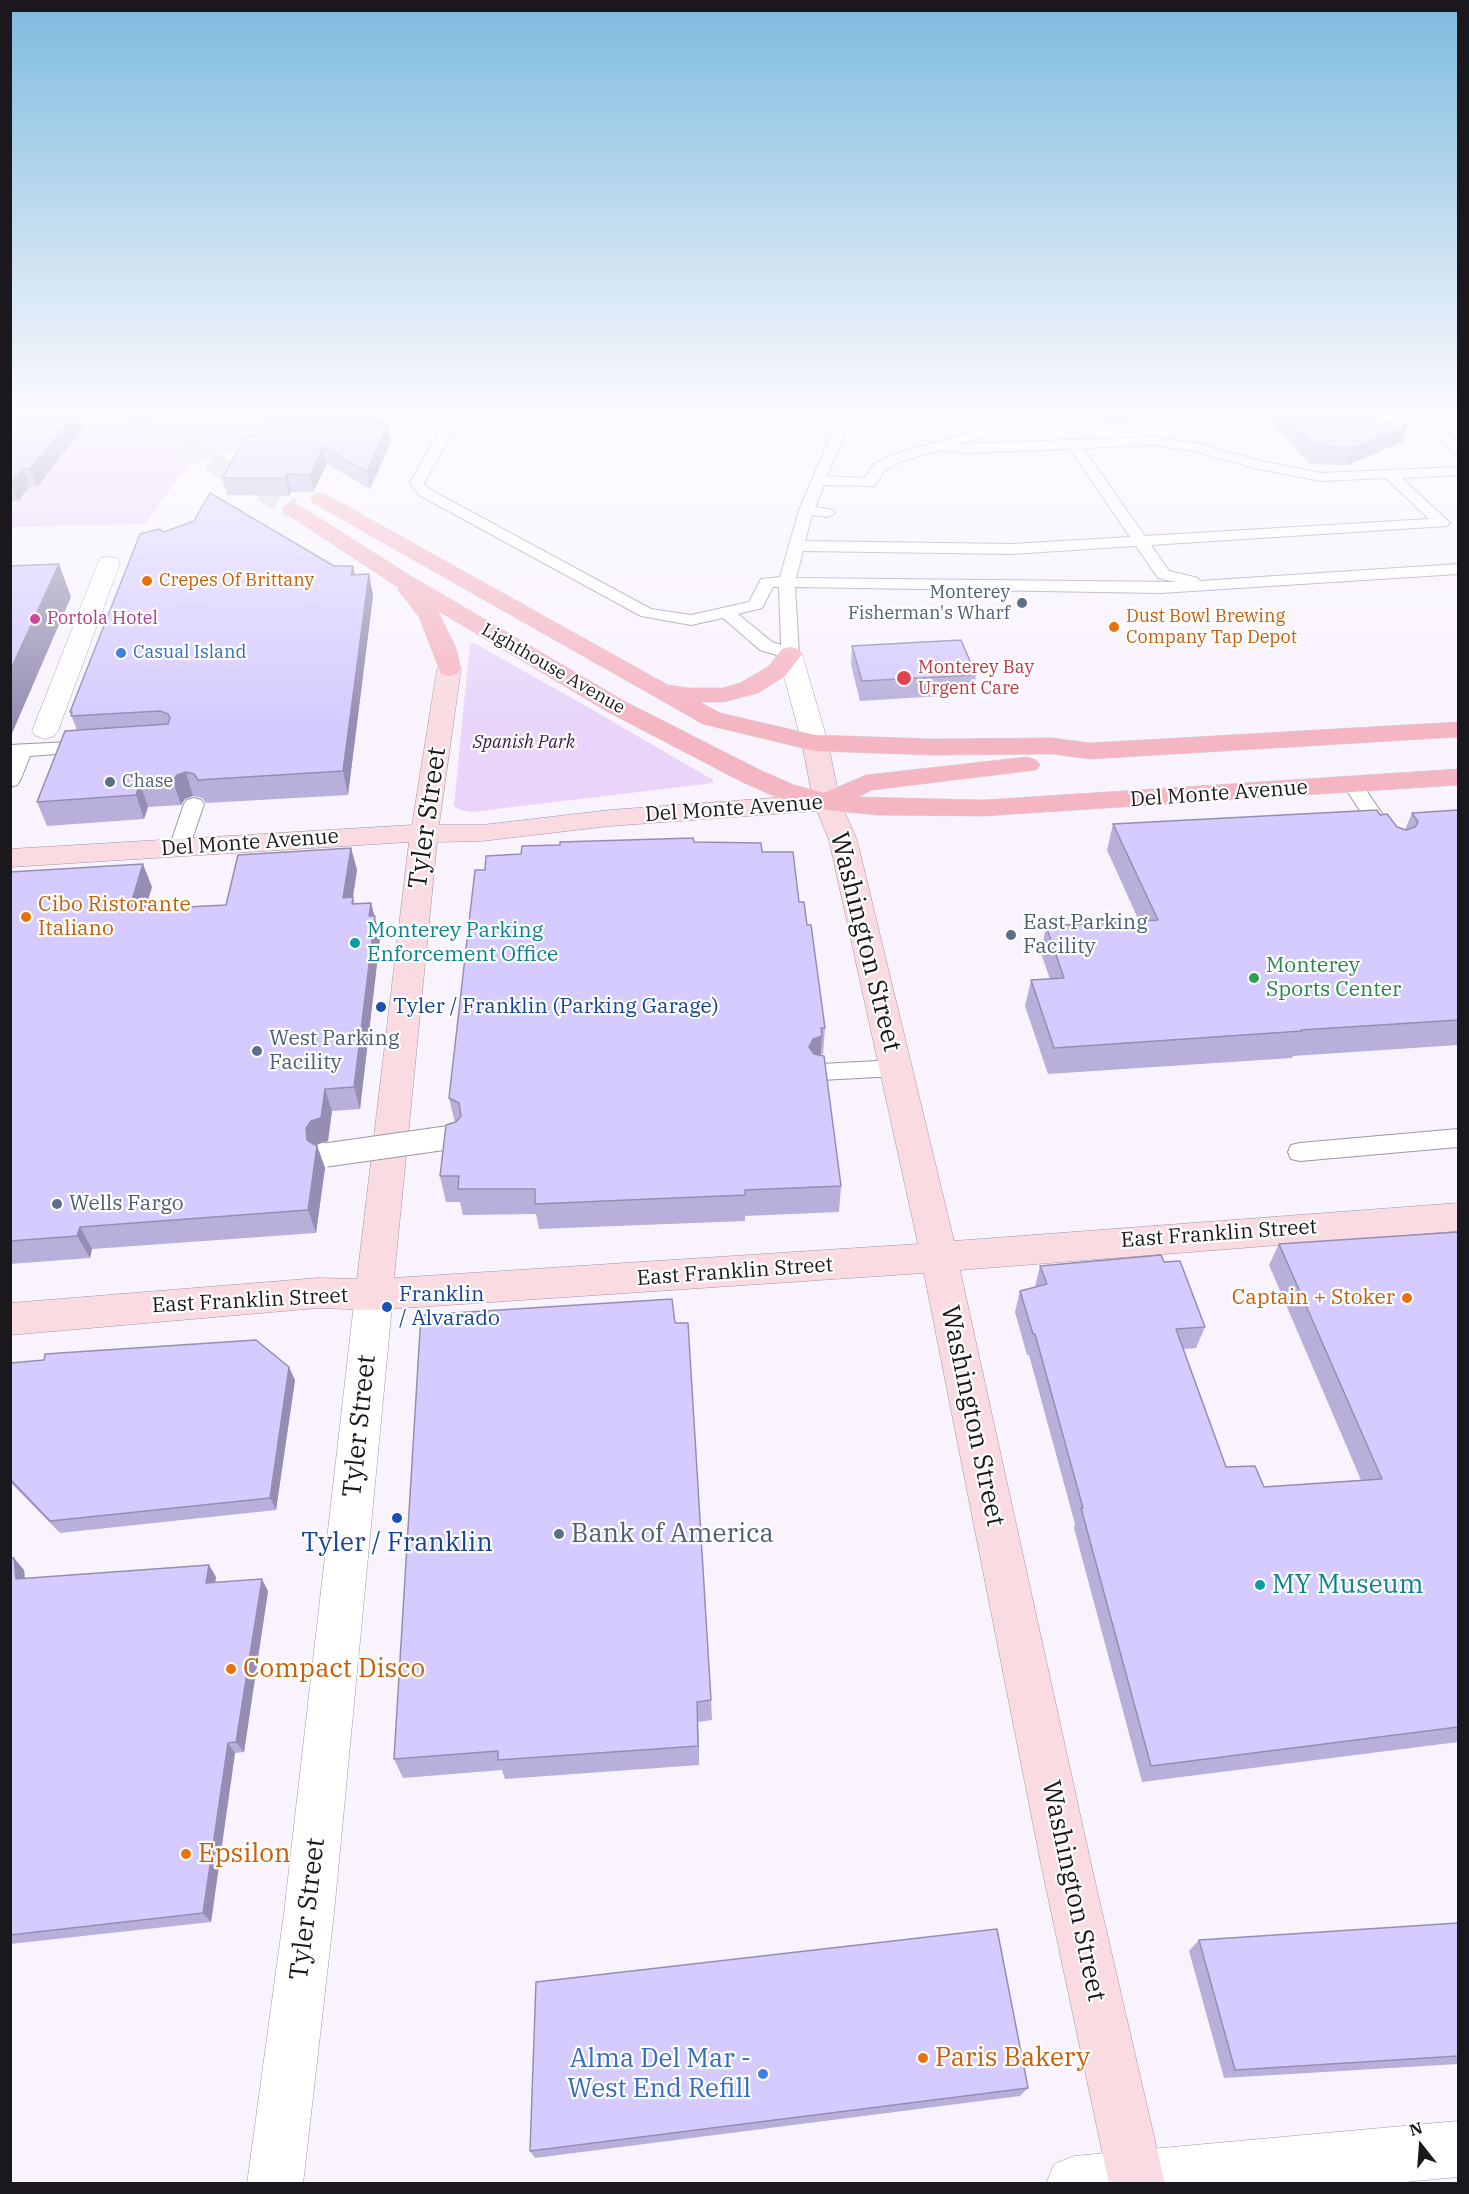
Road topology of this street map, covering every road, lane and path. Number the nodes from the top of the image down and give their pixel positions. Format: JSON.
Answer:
{"nodes":[{"id":1,"x":305,"y":517,"type":"tunnel mouth"},
{"id":2,"x":352,"y":517,"type":"edge"},
{"id":3,"x":471,"y":517,"type":"edge"},
{"id":4,"x":804,"y":517,"type":"edge"},
{"id":5,"x":1123,"y":517,"type":"edge"},
{"id":6,"x":1436,"y":517,"type":"edge"},
{"id":7,"x":1140,"y":542,"type":"junction"},
{"id":8,"x":797,"y":546,"type":"junction"},
{"id":9,"x":108,"y":563,"type":"dead end"},
{"id":10,"x":1458,"y":568,"type":"edge"},
{"id":11,"x":403,"y":581,"type":"junction"},
{"id":12,"x":787,"y":583,"type":"junction"},
{"id":13,"x":1209,"y":585,"type":"junction"},
{"id":14,"x":726,"y":612,"type":"junction"},
{"id":15,"x":790,"y":654,"type":"junction"},
{"id":16,"x":658,"y":688,"type":"junction"},
{"id":17,"x":1458,"y":730,"type":"edge"},
{"id":18,"x":45,"y":731,"type":"dead end"},
{"id":19,"x":815,"y":743,"type":"junction"},
{"id":20,"x":112,"y":746,"type":"edge"},
{"id":21,"x":17,"y":751,"type":"edge"},
{"id":22,"x":1090,"y":751,"type":"junction"},
{"id":23,"x":1458,"y":777,"type":"edge"},
{"id":24,"x":10,"y":781,"type":"edge"},
{"id":25,"x":1353,"y":785,"type":"junction"},
{"id":26,"x":827,"y":802,"type":"junction"},
{"id":27,"x":194,"y":804,"type":"edge"},
{"id":28,"x":424,"y":835,"type":"junction"},
{"id":29,"x":179,"y":848,"type":"junction"},
{"id":30,"x":1395,"y":848,"type":"edge"},
{"id":31,"x":10,"y":858,"type":"edge"},
{"id":32,"x":896,"y":1068,"type":"junction"},
{"id":33,"x":821,"y":1072,"type":"edge"},
{"id":34,"x":453,"y":1137,"type":"edge"},
{"id":35,"x":1458,"y":1138,"type":"edge"},
{"id":36,"x":1300,"y":1152,"type":"dead end"},
{"id":37,"x":327,"y":1155,"type":"dead end"},
{"id":38,"x":1458,"y":1217,"type":"edge"},
{"id":39,"x":939,"y":1256,"type":"junction"},
{"id":40,"x":374,"y":1295,"type":"junction"},
{"id":41,"x":10,"y":1318,"type":"edge"},
{"id":42,"x":1458,"y":2149,"type":"edge"},
{"id":43,"x":1136,"y":2181,"type":"edge"},
{"id":44,"x":275,"y":2184,"type":"edge"},
{"id":45,"x":1074,"y":2184,"type":"edge"}],
"edges":[{"from":1,"to":11,"type":"main road","name":"Lighthouse Avenue"},
{"from":2,"to":16,"type":"main road","name":"Lighthouse Avenue"},
{"from":3,"to":14,"type":"lane"},
{"from":4,"to":8,"type":"lane"},
{"from":5,"to":7,"type":"lane"},
{"from":6,"to":7,"type":"lane"},
{"from":7,"to":8,"type":"lane"},
{"from":7,"to":13,"type":"lane"},
{"from":8,"to":12,"type":"lane"},
{"from":9,"to":18,"type":"street"},
{"from":10,"to":13,"type":"lane"},
{"from":11,"to":26,"type":"main road","name":"Lighthouse Avenue"},
{"from":11,"to":28,"type":"main road","name":"Tyler Street"},
{"from":12,"to":13,"type":"lane"},
{"from":12,"to":14,"type":"lane"},
{"from":12,"to":15,"type":"lane"},
{"from":14,"to":15,"type":"lane"},
{"from":15,"to":16,"type":"main road"},
{"from":15,"to":19,"type":"street","name":"Washington Street"},
{"from":16,"to":19,"type":"main road","name":"Lighthouse Avenue"},
{"from":17,"to":22,"type":"main road"},
{"from":19,"to":22,"type":"main road"},
{"from":19,"to":26,"type":"main road","name":"Washington Street"},
{"from":20,"to":21,"type":"lane"},
{"from":21,"to":24,"type":"lane"},
{"from":22,"to":26,"type":"main road"},
{"from":23,"to":25,"type":"main road","name":"Del Monte Avenue"},
{"from":25,"to":26,"type":"main road","name":"Del Monte Avenue"},
{"from":25,"to":30,"type":"lane"},
{"from":26,"to":28,"type":"main road","name":"Del Monte Avenue"},
{"from":26,"to":32,"type":"main road","name":"Washington Street"},
{"from":27,"to":29,"type":"lane"},
{"from":28,"to":29,"type":"main road","name":"Del Monte Avenue"},
{"from":28,"to":40,"type":"main road","name":"Tyler Street"},
{"from":29,"to":31,"type":"main road","name":"Del Monte Avenue"},
{"from":32,"to":33,"type":"lane"},
{"from":32,"to":39,"type":"main road","name":"Washington Street"},
{"from":34,"to":37,"type":"lane","bridge":true},
{"from":35,"to":36,"type":"lane"},
{"from":38,"to":39,"type":"main road","name":"East Franklin Street"},
{"from":39,"to":40,"type":"main road","name":"East Franklin Street"},
{"from":39,"to":43,"type":"main road","name":"Washington Street"},
{"from":40,"to":41,"type":"main road","name":"East Franklin Street"},
{"from":40,"to":44,"type":"street","name":"Tyler Street"},
{"from":42,"to":43,"type":"street"},
{"from":43,"to":45,"type":"street"}]}
